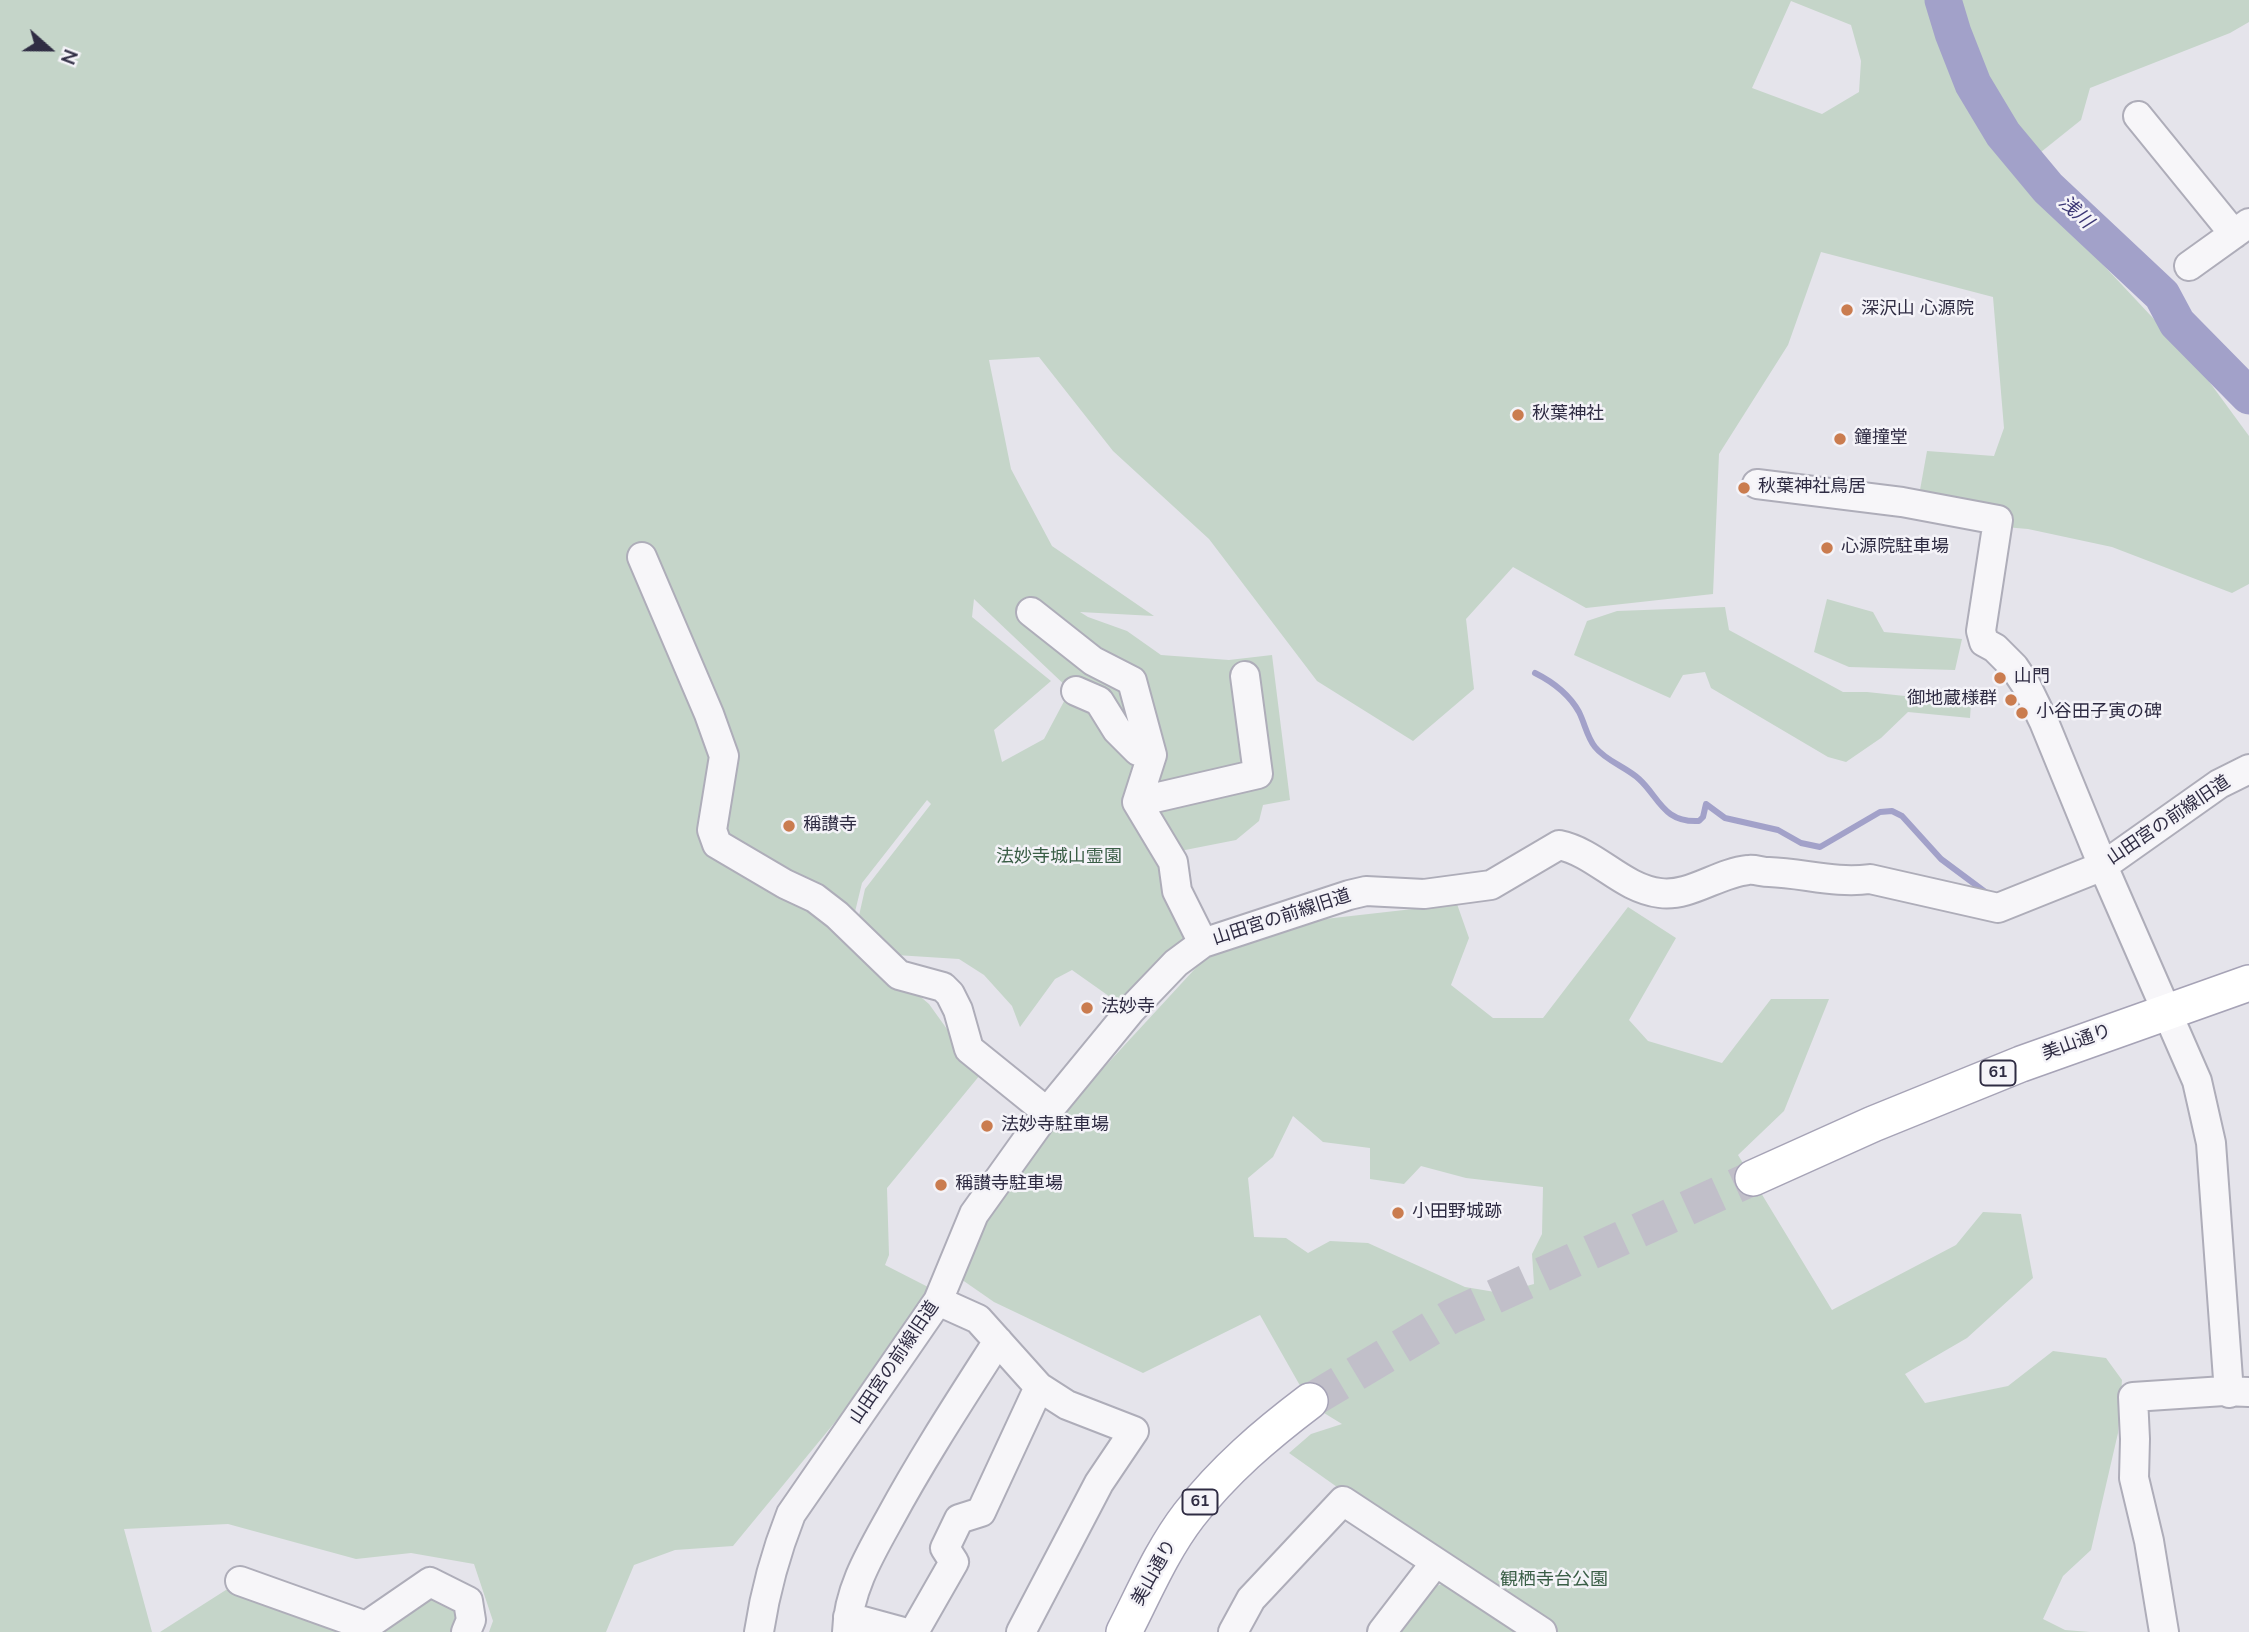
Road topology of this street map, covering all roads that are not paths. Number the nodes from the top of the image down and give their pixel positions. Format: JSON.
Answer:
{"nodes":[{"id":1,"x":2138,"y":116,"type":"dead end"},
{"id":2,"x":2241,"y":228,"type":"edge"},
{"id":3,"x":2189,"y":266,"type":"dead end"},
{"id":4,"x":1757,"y":484,"type":"dead end"},
{"id":5,"x":642,"y":557,"type":"dead end"},
{"id":6,"x":1031,"y":612,"type":"dead end"},
{"id":7,"x":1245,"y":676,"type":"dead end"},
{"id":8,"x":1076,"y":691,"type":"dead end"},
{"id":9,"x":1152,"y":755,"type":"junction"},
{"id":10,"x":2249,"y":769,"type":"edge"},
{"id":11,"x":1137,"y":802,"type":"junction"},
{"id":12,"x":2101,"y":859,"type":"junction"},
{"id":13,"x":1203,"y":943,"type":"junction"},
{"id":14,"x":2249,"y":983,"type":"edge"},
{"id":15,"x":2166,"y":1012,"type":"junction"},
{"id":16,"x":1047,"y":1112,"type":"junction"},
{"id":17,"x":1753,"y":1178,"type":"tunnel mouth"},
{"id":18,"x":938,"y":1301,"type":"junction"},
{"id":19,"x":998,"y":1341,"type":"junction"},
{"id":20,"x":1039,"y":1387,"type":"junction"},
{"id":21,"x":2239,"y":1392,"type":"edge"},
{"id":22,"x":1310,"y":1401,"type":"tunnel mouth"},
{"id":23,"x":1435,"y":1563,"type":"junction"},
{"id":24,"x":240,"y":1580,"type":"dead end"},
{"id":25,"x":847,"y":1624,"type":"edge"},
{"id":26,"x":466,"y":1632,"type":"edge"},
{"id":27,"x":759,"y":1632,"type":"edge"},
{"id":28,"x":903,"y":1632,"type":"edge"},
{"id":29,"x":914,"y":1632,"type":"edge"},
{"id":30,"x":1021,"y":1632,"type":"edge"},
{"id":31,"x":1124,"y":1632,"type":"edge"},
{"id":32,"x":1233,"y":1632,"type":"edge"},
{"id":33,"x":1382,"y":1632,"type":"edge"},
{"id":34,"x":1542,"y":1632,"type":"edge"},
{"id":35,"x":2164,"y":1632,"type":"edge"}],
"edges":[{"from":1,"to":2,"type":"street"},
{"from":2,"to":3,"type":"street"},
{"from":4,"to":12,"type":"street"},
{"from":5,"to":16,"type":"street"},
{"from":6,"to":9,"type":"street"},
{"from":7,"to":11,"type":"street"},
{"from":8,"to":9,"type":"street"},
{"from":9,"to":11,"type":"street"},
{"from":10,"to":12,"type":"street","name":"山田宮の前線旧道"},
{"from":11,"to":13,"type":"street"},
{"from":12,"to":13,"type":"street","name":"山田宮の前線旧道"},
{"from":12,"to":15,"type":"street"},
{"from":13,"to":16,"type":"street","name":"山田宮の前線旧道"},
{"from":14,"to":15,"type":"main road","name":"美山通り","number":"61"},
{"from":15,"to":17,"type":"main road","name":"美山通り","number":"61"},
{"from":15,"to":21,"type":"street"},
{"from":16,"to":18,"type":"street","name":"山田宮の前線旧道"},
{"from":18,"to":19,"type":"street"},
{"from":18,"to":27,"type":"street","name":"山田宮の前線旧道"},
{"from":19,"to":20,"type":"street"},
{"from":19,"to":25,"type":"street"},
{"from":20,"to":29,"type":"street"},
{"from":20,"to":30,"type":"street"},
{"from":21,"to":35,"type":"street"},
{"from":22,"to":31,"type":"main road","name":"美山通り","number":"61"},
{"from":23,"to":32,"type":"street"},
{"from":23,"to":33,"type":"street"},
{"from":23,"to":34,"type":"street"},
{"from":24,"to":26,"type":"street"},
{"from":25,"to":28,"type":"street"}]}
